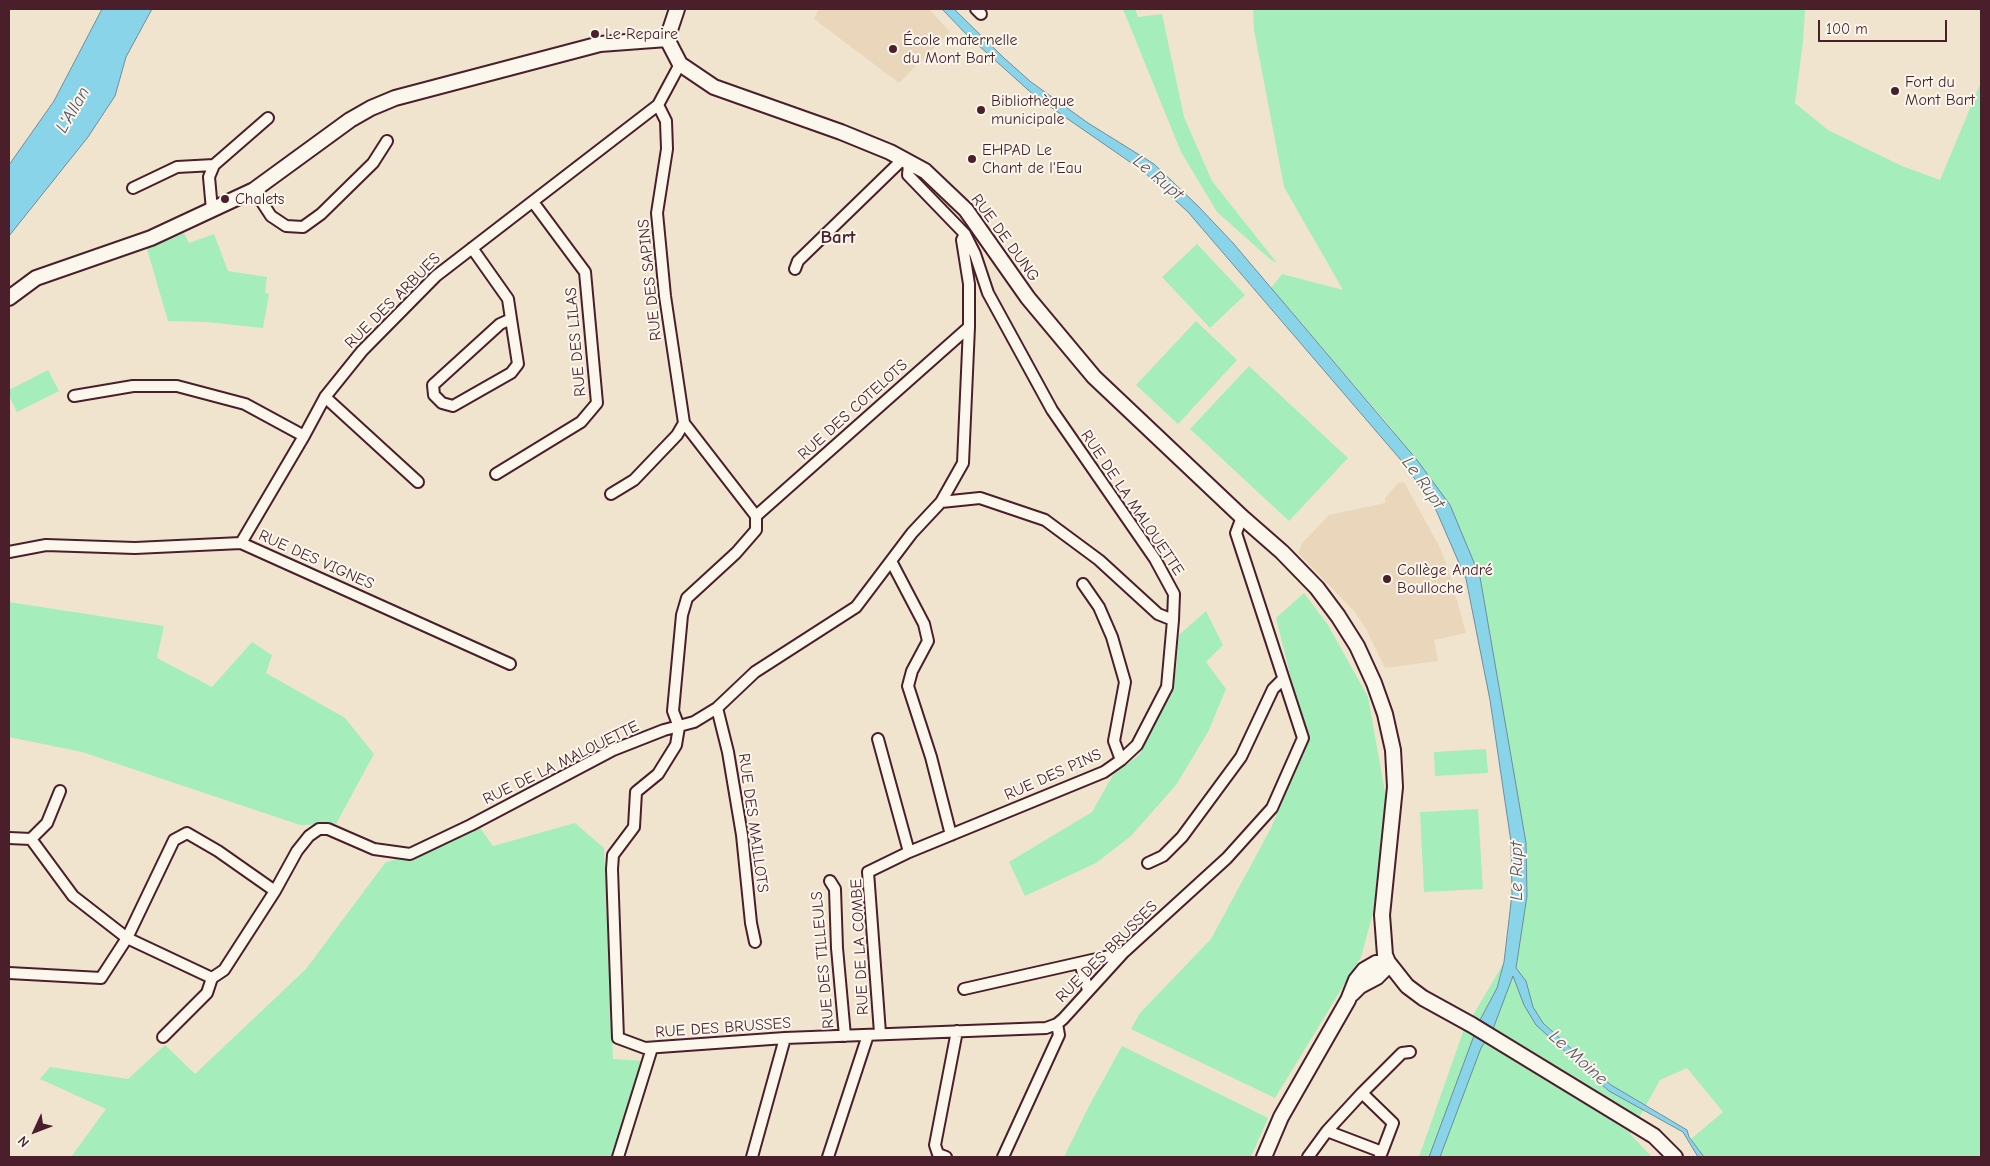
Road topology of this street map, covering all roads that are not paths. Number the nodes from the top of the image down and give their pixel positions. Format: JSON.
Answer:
{"nodes":[{"id":1,"x":677,"y":9,"type":"edge"},
{"id":2,"x":667,"y":39,"type":"junction"},
{"id":3,"x":680,"y":64,"type":"junction"},
{"id":4,"x":658,"y":106,"type":"junction"},
{"id":5,"x":268,"y":118,"type":"dead end"},
{"id":6,"x":387,"y":141,"type":"dead end"},
{"id":7,"x":905,"y":162,"type":"junction"},
{"id":8,"x":214,"y":165,"type":"junction"},
{"id":9,"x":133,"y":188,"type":"dead end"},
{"id":10,"x":254,"y":190,"type":"junction"},
{"id":11,"x":532,"y":202,"type":"junction"},
{"id":12,"x":212,"y":210,"type":"junction"},
{"id":13,"x":965,"y":234,"type":"junction"},
{"id":14,"x":472,"y":248,"type":"junction"},
{"id":15,"x":794,"y":270,"type":"dead end"},
{"id":16,"x":9,"y":298,"type":"edge"},
{"id":17,"x":511,"y":319,"type":"junction"},
{"id":18,"x":969,"y":327,"type":"junction"},
{"id":19,"x":74,"y":396,"type":"dead end"},
{"id":20,"x":325,"y":397,"type":"junction"},
{"id":21,"x":684,"y":423,"type":"junction"},
{"id":22,"x":304,"y":436,"type":"junction"},
{"id":23,"x":496,"y":474,"type":"dead end"},
{"id":24,"x":418,"y":482,"type":"dead end"},
{"id":25,"x":611,"y":494,"type":"dead end"},
{"id":26,"x":941,"y":502,"type":"junction"},
{"id":27,"x":756,"y":516,"type":"junction"},
{"id":28,"x":1242,"y":517,"type":"junction"},
{"id":29,"x":241,"y":543,"type":"junction"},
{"id":30,"x":9,"y":552,"type":"edge"},
{"id":31,"x":891,"y":561,"type":"junction"},
{"id":32,"x":1083,"y":584,"type":"dead end"},
{"id":33,"x":1173,"y":620,"type":"junction"},
{"id":34,"x":510,"y":664,"type":"dead end"},
{"id":35,"x":1283,"y":679,"type":"junction"},
{"id":36,"x":717,"y":708,"type":"junction"},
{"id":37,"x":679,"y":727,"type":"junction"},
{"id":38,"x":878,"y":739,"type":"dead end"},
{"id":39,"x":1121,"y":760,"type":"junction"},
{"id":40,"x":60,"y":791,"type":"dead end"},
{"id":41,"x":951,"y":835,"type":"junction"},
{"id":42,"x":9,"y":838,"type":"edge"},
{"id":43,"x":31,"y":839,"type":"junction"},
{"id":44,"x":909,"y":852,"type":"junction"},
{"id":45,"x":1148,"y":863,"type":"dead end"},
{"id":46,"x":830,"y":881,"type":"dead end"},
{"id":47,"x":275,"y":891,"type":"junction"},
{"id":48,"x":127,"y":938,"type":"junction"},
{"id":49,"x":756,"y":942,"type":"dead end"},
{"id":50,"x":1124,"y":952,"type":"junction"},
{"id":51,"x":1388,"y":962,"type":"junction"},
{"id":52,"x":1080,"y":963,"type":"junction"},
{"id":53,"x":9,"y":973,"type":"edge"},
{"id":54,"x":212,"y":978,"type":"junction"},
{"id":55,"x":964,"y":989,"type":"dead end"},
{"id":56,"x":1088,"y":990,"type":"junction"},
{"id":57,"x":1056,"y":1024,"type":"junction"},
{"id":58,"x":957,"y":1031,"type":"junction"},
{"id":59,"x":880,"y":1033,"type":"junction"},
{"id":60,"x":868,"y":1035,"type":"junction"},
{"id":61,"x":845,"y":1036,"type":"junction"},
{"id":62,"x":163,"y":1037,"type":"dead end"},
{"id":63,"x":785,"y":1038,"type":"junction"},
{"id":64,"x":652,"y":1048,"type":"junction"},
{"id":65,"x":1410,"y":1052,"type":"dead end"},
{"id":66,"x":1362,"y":1093,"type":"junction"},
{"id":67,"x":1327,"y":1131,"type":"junction"},
{"id":68,"x":1381,"y":1154,"type":"edge"},
{"id":69,"x":618,"y":1157,"type":"edge"},
{"id":70,"x":752,"y":1157,"type":"edge"},
{"id":71,"x":828,"y":1157,"type":"edge"},
{"id":72,"x":946,"y":1157,"type":"edge"},
{"id":73,"x":1003,"y":1157,"type":"edge"},
{"id":74,"x":1264,"y":1157,"type":"edge"},
{"id":75,"x":1308,"y":1157,"type":"edge"},
{"id":76,"x":1675,"y":1157,"type":"edge"}],
"edges":[{"from":1,"to":2,"type":"main road"},
{"from":2,"to":3,"type":"main road","name":"RUE DE DUNG"},
{"from":2,"to":10,"type":"main road"},
{"from":3,"to":4,"type":"street","name":"RUE DES ARBUES"},
{"from":3,"to":7,"type":"main road","name":"RUE DE DUNG"},
{"from":4,"to":11,"type":"street","name":"RUE DES ARBUES"},
{"from":4,"to":21,"type":"street","name":"RUE DES SAPINS"},
{"from":5,"to":8,"type":"street"},
{"from":6,"to":10,"type":"street"},
{"from":7,"to":13,"type":"street","name":"RUE DE LA MALOUETTE"},
{"from":7,"to":15,"type":"street"},
{"from":7,"to":28,"type":"main road","name":"RUE DE DUNG"},
{"from":8,"to":9,"type":"street"},
{"from":8,"to":12,"type":"street"},
{"from":10,"to":12,"type":"main road"},
{"from":11,"to":14,"type":"street","name":"RUE DES ARBUES"},
{"from":11,"to":23,"type":"street","name":"RUE DES LILAS"},
{"from":12,"to":16,"type":"main road"},
{"from":13,"to":18,"type":"street","name":"RUE DE LA MALOUETTE"},
{"from":13,"to":33,"type":"street","name":"RUE DE LA MALOUETTE"},
{"from":14,"to":17,"type":"street"},
{"from":14,"to":20,"type":"street","name":"RUE DES ARBUES"},
{"from":17,"to":17,"type":"street"},
{"from":18,"to":26,"type":"street","name":"RUE DE LA MALOUETTE"},
{"from":18,"to":27,"type":"street","name":"RUE DES COTELOTS"},
{"from":19,"to":22,"type":"street"},
{"from":20,"to":22,"type":"street","name":"RUE DES ARBUES"},
{"from":20,"to":24,"type":"street"},
{"from":21,"to":25,"type":"street"},
{"from":21,"to":27,"type":"street","name":"RUE DES SAPINS"},
{"from":22,"to":29,"type":"street","name":"RUE DES ARBUES"},
{"from":26,"to":31,"type":"street","name":"RUE DE LA MALOUETTE"},
{"from":26,"to":33,"type":"street"},
{"from":27,"to":37,"type":"street"},
{"from":28,"to":35,"type":"street","name":"RUE DES BRUSSES"},
{"from":28,"to":51,"type":"main road","name":"RUE DE DUNG"},
{"from":29,"to":30,"type":"street","name":"RUE DES VIGNES"},
{"from":29,"to":34,"type":"street","name":"RUE DES VIGNES"},
{"from":31,"to":36,"type":"street","name":"RUE DE LA MALOUETTE"},
{"from":31,"to":41,"type":"street"},
{"from":32,"to":39,"type":"street"},
{"from":33,"to":39,"type":"street","name":"RUE DES PINS"},
{"from":35,"to":45,"type":"street"},
{"from":35,"to":50,"type":"street","name":"RUE DES BRUSSES"},
{"from":36,"to":37,"type":"street","name":"RUE DE LA MALOUETTE"},
{"from":36,"to":49,"type":"street","name":"RUE DES MAILLOTS"},
{"from":37,"to":47,"type":"street","name":"RUE DE LA MALOUETTE"},
{"from":37,"to":64,"type":"street","name":"RUE DES BRUSSES"},
{"from":38,"to":44,"type":"street"},
{"from":39,"to":41,"type":"street","name":"RUE DES PINS"},
{"from":40,"to":43,"type":"street"},
{"from":41,"to":44,"type":"street","name":"RUE DES PINS"},
{"from":42,"to":43,"type":"street"},
{"from":43,"to":48,"type":"street"},
{"from":44,"to":59,"type":"street","name":"RUE DE LA COMBE"},
{"from":46,"to":61,"type":"street","name":"RUE DES TILLEULS"},
{"from":47,"to":48,"type":"street"},
{"from":47,"to":54,"type":"street"},
{"from":48,"to":53,"type":"street"},
{"from":48,"to":54,"type":"street"},
{"from":50,"to":52,"type":"street"},
{"from":50,"to":56,"type":"street","name":"RUE DES BRUSSES"},
{"from":51,"to":74,"type":"main road"},
{"from":51,"to":76,"type":"main road"},
{"from":52,"to":55,"type":"street"},
{"from":52,"to":56,"type":"street"},
{"from":54,"to":62,"type":"street"},
{"from":56,"to":57,"type":"street","name":"RUE DES BRUSSES"},
{"from":57,"to":58,"type":"street","name":"RUE DES BRUSSES"},
{"from":57,"to":73,"type":"street"},
{"from":58,"to":59,"type":"street","name":"RUE DES BRUSSES"},
{"from":58,"to":72,"type":"street"},
{"from":59,"to":60,"type":"street","name":"RUE DES BRUSSES"},
{"from":60,"to":61,"type":"street","name":"RUE DES BRUSSES"},
{"from":60,"to":71,"type":"street"},
{"from":61,"to":63,"type":"street","name":"RUE DES BRUSSES"},
{"from":63,"to":64,"type":"street","name":"RUE DES BRUSSES"},
{"from":63,"to":70,"type":"street"},
{"from":64,"to":69,"type":"street"},
{"from":65,"to":66,"type":"street"},
{"from":66,"to":67,"type":"street"},
{"from":66,"to":68,"type":"street"},
{"from":67,"to":68,"type":"street"},
{"from":67,"to":75,"type":"street"}]}
